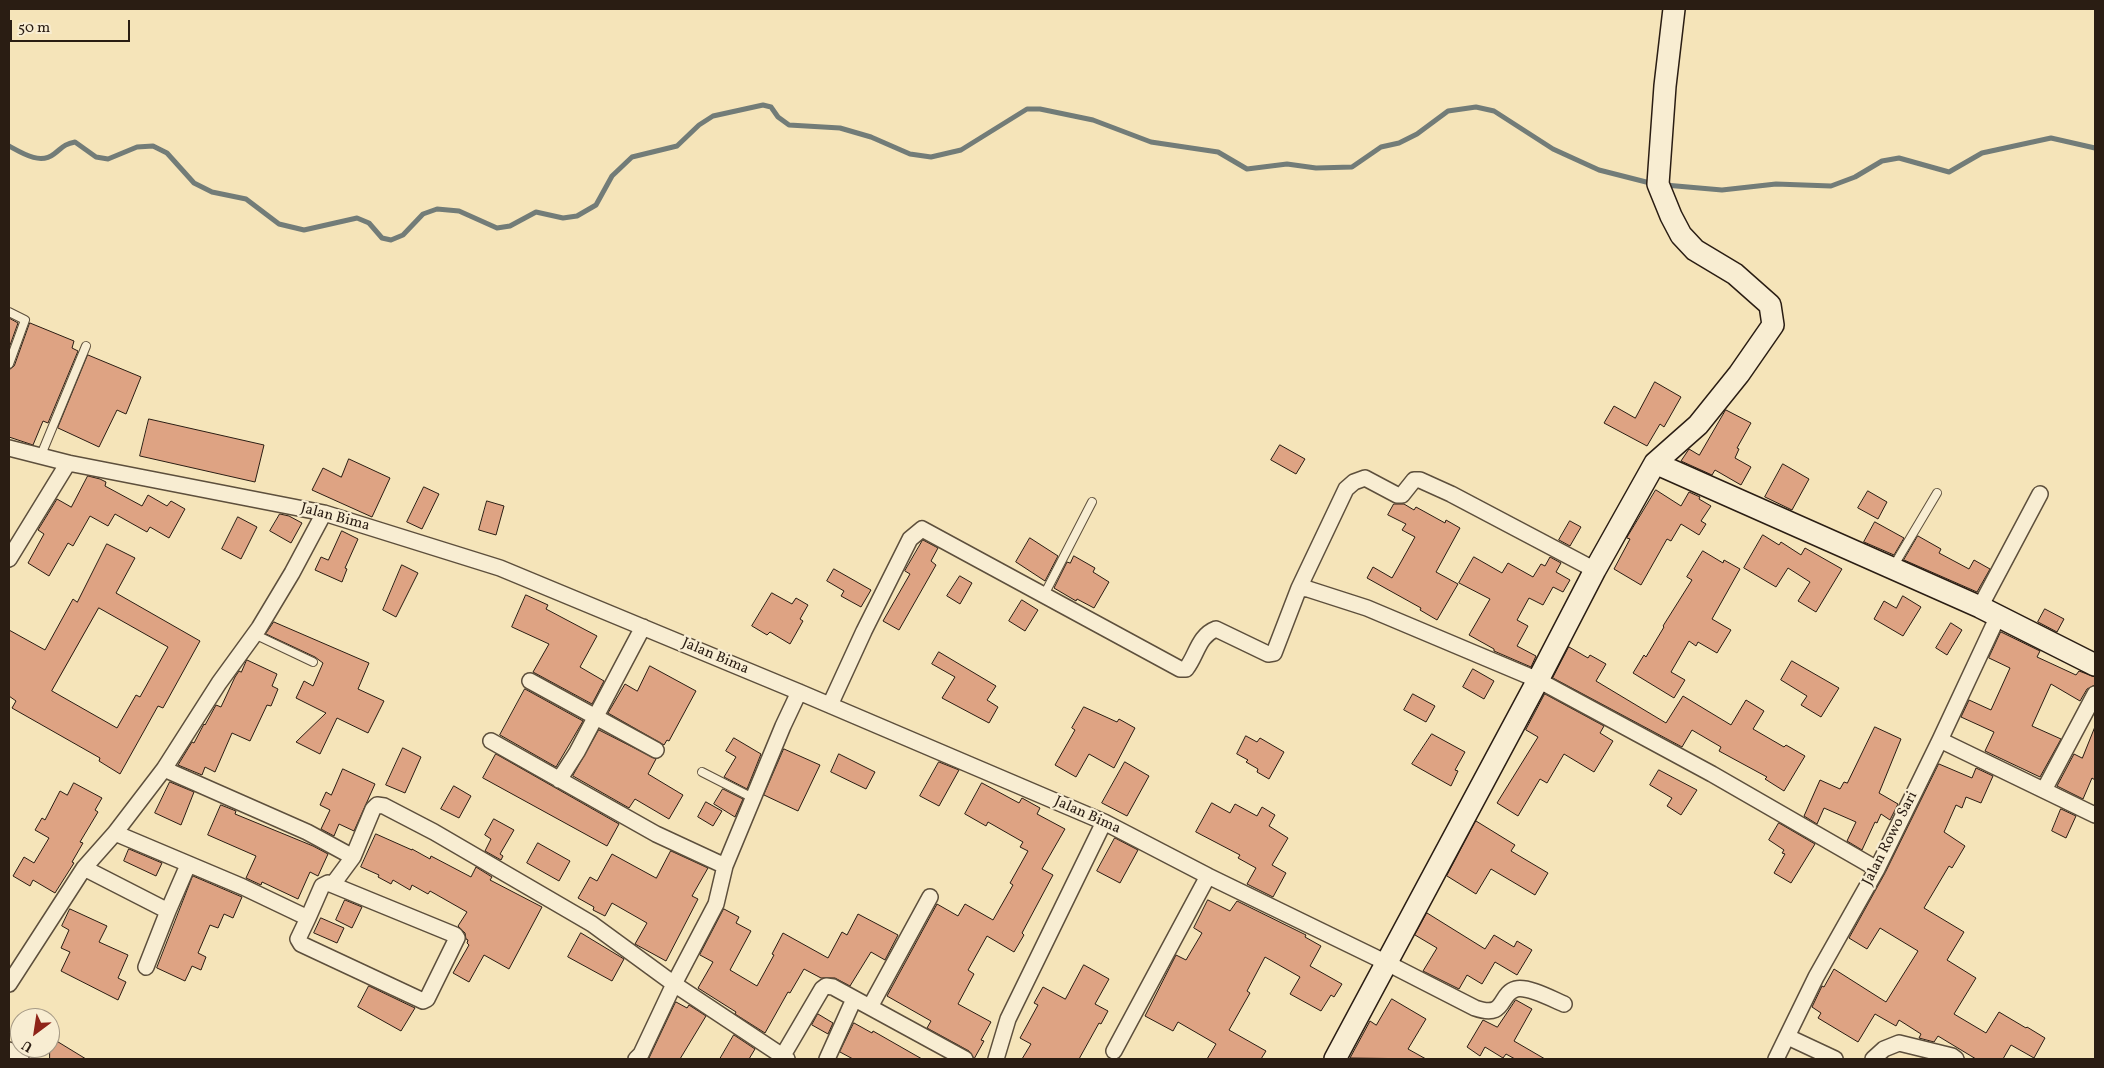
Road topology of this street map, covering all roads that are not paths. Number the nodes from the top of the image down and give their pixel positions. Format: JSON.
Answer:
{"nodes":[{"id":1,"x":1674,"y":9,"type":"edge"},
{"id":2,"x":9,"y":312,"type":"edge"},
{"id":3,"x":86,"y":346,"type":"dead end"},
{"id":4,"x":9,"y":364,"type":"edge"},
{"id":5,"x":9,"y":448,"type":"edge"},
{"id":6,"x":41,"y":455,"type":"junction"},
{"id":7,"x":68,"y":463,"type":"junction"},
{"id":8,"x":1655,"y":463,"type":"junction"},
{"id":9,"x":1937,"y":493,"type":"dead end"},
{"id":10,"x":2040,"y":494,"type":"dead end"},
{"id":11,"x":1092,"y":502,"type":"dead end"},
{"id":12,"x":324,"y":513,"type":"junction"},
{"id":13,"x":9,"y":560,"type":"edge"},
{"id":14,"x":1892,"y":568,"type":"junction"},
{"id":15,"x":1595,"y":570,"type":"junction"},
{"id":16,"x":1299,"y":588,"type":"junction"},
{"id":17,"x":1044,"y":595,"type":"junction"},
{"id":18,"x":1989,"y":612,"type":"junction"},
{"id":19,"x":643,"y":627,"type":"junction"},
{"id":20,"x":254,"y":634,"type":"junction"},
{"id":21,"x":314,"y":662,"type":"dead end"},
{"id":22,"x":2095,"y":665,"type":"edge"},
{"id":23,"x":1538,"y":680,"type":"junction"},
{"id":24,"x":530,"y":681,"type":"dead end"},
{"id":25,"x":799,"y":692,"type":"junction"},
{"id":26,"x":2095,"y":694,"type":"edge"},
{"id":27,"x":830,"y":705,"type":"junction"},
{"id":28,"x":595,"y":717,"type":"junction"},
{"id":29,"x":1940,"y":740,"type":"junction"},
{"id":30,"x":491,"y":741,"type":"dead end"},
{"id":31,"x":656,"y":750,"type":"dead end"},
{"id":32,"x":164,"y":769,"type":"junction"},
{"id":33,"x":702,"y":772,"type":"dead end"},
{"id":34,"x":559,"y":780,"type":"junction"},
{"id":35,"x":2044,"y":790,"type":"junction"},
{"id":36,"x":753,"y":798,"type":"junction"},
{"id":37,"x":2095,"y":815,"type":"edge"},
{"id":38,"x":1104,"y":822,"type":"junction"},
{"id":39,"x":115,"y":833,"type":"junction"},
{"id":40,"x":353,"y":857,"type":"junction"},
{"id":41,"x":188,"y":865,"type":"junction"},
{"id":42,"x":725,"y":866,"type":"junction"},
{"id":43,"x":84,"y":868,"type":"junction"},
{"id":44,"x":1877,"y":869,"type":"junction"},
{"id":45,"x":1208,"y":876,"type":"junction"},
{"id":46,"x":333,"y":884,"type":"junction"},
{"id":47,"x":930,"y":897,"type":"dead end"},
{"id":48,"x":168,"y":911,"type":"junction"},
{"id":49,"x":308,"y":918,"type":"junction"},
{"id":50,"x":1387,"y":962,"type":"junction"},
{"id":51,"x":146,"y":967,"type":"dead end"},
{"id":52,"x":9,"y":984,"type":"edge"},
{"id":53,"x":674,"y":984,"type":"junction"},
{"id":54,"x":854,"y":999,"type":"junction"},
{"id":55,"x":1564,"y":1004,"type":"dead end"},
{"id":56,"x":870,"y":1007,"type":"junction"},
{"id":57,"x":1788,"y":1037,"type":"junction"},
{"id":58,"x":9,"y":1050,"type":"edge"},
{"id":59,"x":1114,"y":1051,"type":"dead end"},
{"id":60,"x":784,"y":1058,"type":"edge"},
{"id":61,"x":958,"y":1058,"type":"edge"},
{"id":62,"x":21,"y":1059,"type":"edge"},
{"id":63,"x":636,"y":1059,"type":"edge"},
{"id":64,"x":827,"y":1059,"type":"edge"},
{"id":65,"x":996,"y":1059,"type":"edge"},
{"id":66,"x":1335,"y":1059,"type":"edge"},
{"id":67,"x":1776,"y":1059,"type":"edge"},
{"id":68,"x":1835,"y":1059,"type":"edge"},
{"id":69,"x":1873,"y":1059,"type":"edge"},
{"id":70,"x":1956,"y":1059,"type":"edge"}],
"edges":[{"from":1,"to":8,"type":"street"},
{"from":2,"to":4,"type":"lane"},
{"from":3,"to":6,"type":"lane"},
{"from":5,"to":6,"type":"street","name":"Jalan Bima"},
{"from":6,"to":7,"type":"street","name":"Jalan Bima"},
{"from":7,"to":12,"type":"street","name":"Jalan Bima"},
{"from":7,"to":13,"type":"street"},
{"from":8,"to":14,"type":"street"},
{"from":8,"to":15,"type":"street"},
{"from":9,"to":14,"type":"lane"},
{"from":10,"to":18,"type":"street","name":"Jalan Rowo Sari"},
{"from":11,"to":17,"type":"lane"},
{"from":12,"to":19,"type":"street","name":"Jalan Bima"},
{"from":12,"to":20,"type":"street"},
{"from":14,"to":18,"type":"street"},
{"from":15,"to":16,"type":"street"},
{"from":15,"to":23,"type":"street"},
{"from":16,"to":17,"type":"street"},
{"from":16,"to":23,"type":"street"},
{"from":17,"to":27,"type":"street"},
{"from":18,"to":22,"type":"street"},
{"from":18,"to":29,"type":"street","name":"Jalan Rowo Sari"},
{"from":19,"to":25,"type":"street","name":"Jalan Bima"},
{"from":19,"to":28,"type":"street"},
{"from":20,"to":21,"type":"lane"},
{"from":20,"to":32,"type":"street"},
{"from":23,"to":44,"type":"street"},
{"from":23,"to":50,"type":"street"},
{"from":24,"to":28,"type":"street"},
{"from":25,"to":27,"type":"street","name":"Jalan Bima"},
{"from":25,"to":36,"type":"street"},
{"from":26,"to":35,"type":"street"},
{"from":27,"to":38,"type":"street","name":"Jalan Bima"},
{"from":28,"to":31,"type":"street"},
{"from":28,"to":34,"type":"street"},
{"from":29,"to":35,"type":"street"},
{"from":29,"to":44,"type":"street","name":"Jalan Rowo Sari"},
{"from":30,"to":34,"type":"street"},
{"from":32,"to":39,"type":"street"},
{"from":32,"to":40,"type":"street"},
{"from":33,"to":36,"type":"lane"},
{"from":34,"to":42,"type":"street"},
{"from":35,"to":37,"type":"street"},
{"from":36,"to":42,"type":"street"},
{"from":38,"to":45,"type":"street","name":"Jalan Bima"},
{"from":38,"to":65,"type":"street"},
{"from":39,"to":41,"type":"street"},
{"from":39,"to":43,"type":"street"},
{"from":40,"to":46,"type":"street"},
{"from":40,"to":53,"type":"street"},
{"from":41,"to":48,"type":"street"},
{"from":41,"to":49,"type":"street"},
{"from":42,"to":53,"type":"street"},
{"from":43,"to":48,"type":"street"},
{"from":43,"to":52,"type":"street"},
{"from":44,"to":57,"type":"street","name":"Jalan Rowo Sari"},
{"from":45,"to":50,"type":"street","name":"Jalan Bima"},
{"from":45,"to":59,"type":"street"},
{"from":46,"to":49,"type":"street"},
{"from":46,"to":49,"type":"street"},
{"from":47,"to":56,"type":"street"},
{"from":48,"to":51,"type":"street"},
{"from":50,"to":55,"type":"street","name":"Jalan Bima"},
{"from":50,"to":66,"type":"street"},
{"from":53,"to":60,"type":"street"},
{"from":53,"to":63,"type":"street"},
{"from":54,"to":56,"type":"street"},
{"from":54,"to":60,"type":"street"},
{"from":54,"to":64,"type":"street"},
{"from":56,"to":61,"type":"street"},
{"from":57,"to":67,"type":"street","name":"Jalan Rowo Sari"},
{"from":57,"to":68,"type":"street"},
{"from":58,"to":62,"type":"street"},
{"from":69,"to":70,"type":"street"}]}
